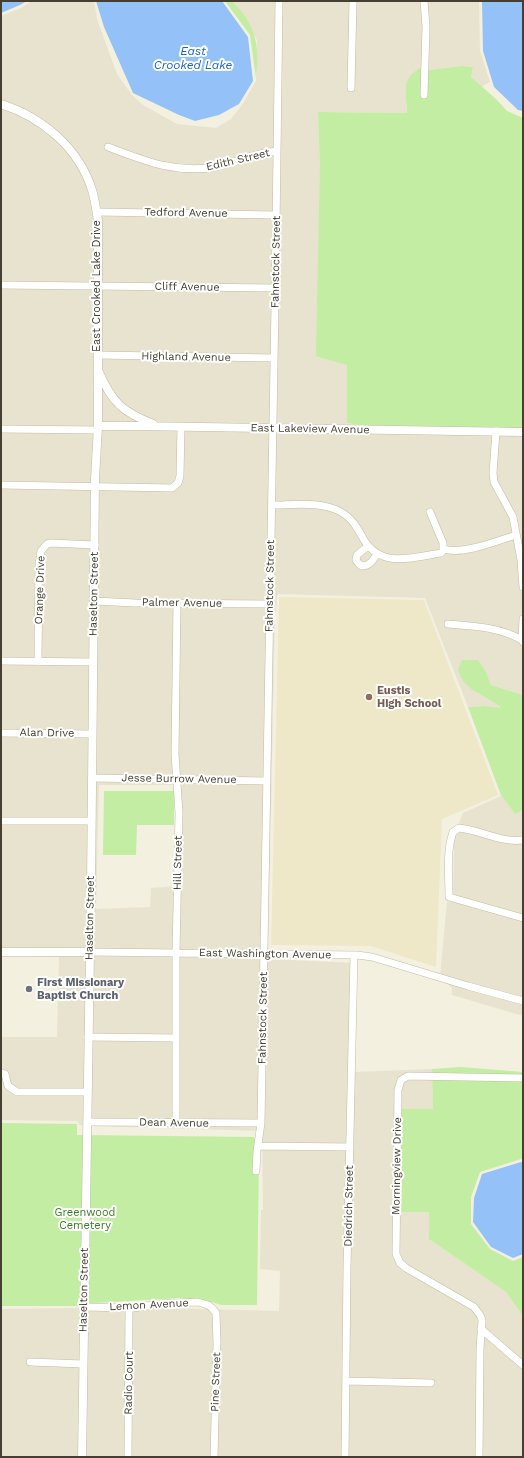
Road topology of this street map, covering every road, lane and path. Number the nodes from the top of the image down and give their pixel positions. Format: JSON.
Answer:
{"nodes":[{"id":1,"x":279,"y":1,"type":"edge"},
{"id":2,"x":353,"y":1,"type":"edge"},
{"id":3,"x":424,"y":1,"type":"edge"},
{"id":4,"x":351,"y":88,"type":"dead end"},
{"id":5,"x":424,"y":95,"type":"dead end"},
{"id":6,"x":1,"y":104,"type":"edge"},
{"id":7,"x":108,"y":147,"type":"dead end"},
{"id":8,"x":277,"y":151,"type":"junction"},
{"id":9,"x":97,"y":212,"type":"junction"},
{"id":10,"x":276,"y":215,"type":"junction"},
{"id":11,"x":1,"y":285,"type":"edge"},
{"id":12,"x":98,"y":286,"type":"junction"},
{"id":13,"x":275,"y":288,"type":"junction"},
{"id":14,"x":97,"y":355,"type":"junction"},
{"id":15,"x":274,"y":358,"type":"junction"},
{"id":16,"x":97,"y":368,"type":"junction"},
{"id":17,"x":158,"y":426,"type":"junction"},
{"id":18,"x":181,"y":427,"type":"junction"},
{"id":19,"x":98,"y":428,"type":"junction"},
{"id":20,"x":273,"y":428,"type":"junction"},
{"id":21,"x":1,"y":429,"type":"edge"},
{"id":22,"x":496,"y":431,"type":"junction"},
{"id":23,"x":523,"y":432,"type":"edge"},
{"id":24,"x":1,"y":485,"type":"edge"},
{"id":25,"x":95,"y":487,"type":"junction"},
{"id":26,"x":272,"y":505,"type":"junction"},
{"id":27,"x":430,"y":512,"type":"dead end"},
{"id":28,"x":516,"y":535,"type":"junction"},
{"id":29,"x":95,"y":545,"type":"junction"},
{"id":30,"x":368,"y":546,"type":"junction"},
{"id":31,"x":444,"y":549,"type":"junction"},
{"id":32,"x":377,"y":554,"type":"junction"},
{"id":33,"x":523,"y":587,"type":"edge"},
{"id":34,"x":94,"y":601,"type":"junction"},
{"id":35,"x":177,"y":603,"type":"junction"},
{"id":36,"x":270,"y":604,"type":"junction"},
{"id":37,"x":523,"y":618,"type":"edge"},
{"id":38,"x":448,"y":624,"type":"dead end"},
{"id":39,"x":523,"y":641,"type":"edge"},
{"id":40,"x":1,"y":661,"type":"edge"},
{"id":41,"x":38,"y":662,"type":"junction"},
{"id":42,"x":93,"y":662,"type":"junction"},
{"id":43,"x":1,"y":733,"type":"edge"},
{"id":44,"x":92,"y":734,"type":"junction"},
{"id":45,"x":92,"y":778,"type":"junction"},
{"id":46,"x":176,"y":780,"type":"junction"},
{"id":47,"x":266,"y":781,"type":"junction"},
{"id":48,"x":1,"y":821,"type":"edge"},
{"id":49,"x":91,"y":821,"type":"junction"},
{"id":50,"x":523,"y":840,"type":"edge"},
{"id":51,"x":523,"y":918,"type":"edge"},
{"id":52,"x":1,"y":952,"type":"edge"},
{"id":53,"x":89,"y":952,"type":"junction"},
{"id":54,"x":176,"y":952,"type":"junction"},
{"id":55,"x":264,"y":954,"type":"junction"},
{"id":56,"x":354,"y":955,"type":"junction"},
{"id":57,"x":523,"y":1001,"type":"edge"},
{"id":58,"x":88,"y":1037,"type":"junction"},
{"id":59,"x":176,"y":1038,"type":"junction"},
{"id":60,"x":1,"y":1073,"type":"edge"},
{"id":61,"x":523,"y":1078,"type":"edge"},
{"id":62,"x":87,"y":1092,"type":"junction"},
{"id":63,"x":87,"y":1122,"type":"junction"},
{"id":64,"x":176,"y":1123,"type":"junction"},
{"id":65,"x":261,"y":1123,"type":"junction"},
{"id":66,"x":258,"y":1146,"type":"junction"},
{"id":67,"x":350,"y":1147,"type":"junction"},
{"id":68,"x":256,"y":1171,"type":"dead end"},
{"id":69,"x":84,"y":1307,"type":"junction"},
{"id":70,"x":129,"y":1308,"type":"junction"},
{"id":71,"x":212,"y":1308,"type":"joint"},
{"id":72,"x":481,"y":1329,"type":"junction"},
{"id":73,"x":30,"y":1362,"type":"dead end"},
{"id":74,"x":83,"y":1364,"type":"junction"},
{"id":75,"x":523,"y":1365,"type":"edge"},
{"id":76,"x":346,"y":1381,"type":"junction"},
{"id":77,"x":432,"y":1383,"type":"dead end"},
{"id":78,"x":82,"y":1457,"type":"edge"},
{"id":79,"x":128,"y":1457,"type":"edge"},
{"id":80,"x":214,"y":1457,"type":"edge"},
{"id":81,"x":345,"y":1457,"type":"edge"},
{"id":82,"x":479,"y":1457,"type":"edge"}],
"edges":[{"from":1,"to":8,"type":"street","name":"Fahnstock Street"},
{"from":2,"to":4,"type":"street"},
{"from":3,"to":5,"type":"street"},
{"from":6,"to":9,"type":"street","name":"East Crooked Lake Drive"},
{"from":7,"to":8,"type":"street","name":"Edith Street"},
{"from":8,"to":10,"type":"street","name":"Fahnstock Street"},
{"from":9,"to":10,"type":"street","name":"Tedford Avenue"},
{"from":9,"to":12,"type":"street","name":"East Crooked Lake Drive"},
{"from":10,"to":13,"type":"street","name":"Fahnstock Street"},
{"from":11,"to":12,"type":"street","name":"Cliff Avenue"},
{"from":12,"to":13,"type":"street","name":"Cliff Avenue"},
{"from":12,"to":14,"type":"street","name":"East Crooked Lake Drive"},
{"from":13,"to":15,"type":"street","name":"Fahnstock Street"},
{"from":14,"to":15,"type":"street","name":"Highland Avenue"},
{"from":14,"to":16,"type":"street","name":"East Crooked Lake Drive"},
{"from":15,"to":20,"type":"street","name":"Fahnstock Street"},
{"from":16,"to":17,"type":"street","name":"East Crooked Lake Drive"},
{"from":16,"to":19,"type":"street","name":"East Crooked Lake Drive"},
{"from":17,"to":18,"type":"street","name":"East Lakeview Avenue"},
{"from":17,"to":19,"type":"street","name":"East Lakeview Avenue"},
{"from":18,"to":20,"type":"street","name":"East Lakeview Avenue"},
{"from":18,"to":25,"type":"street"},
{"from":19,"to":21,"type":"street","name":"East Lakeview Avenue"},
{"from":19,"to":25,"type":"street","name":"Haselton Street"},
{"from":20,"to":22,"type":"street","name":"East Lakeview Avenue"},
{"from":20,"to":26,"type":"street","name":"Fahnstock Street"},
{"from":22,"to":23,"type":"street","name":"East Lakeview Avenue"},
{"from":22,"to":28,"type":"street"},
{"from":24,"to":25,"type":"street"},
{"from":25,"to":29,"type":"street","name":"Haselton Street"},
{"from":26,"to":30,"type":"street"},
{"from":26,"to":36,"type":"street","name":"Fahnstock Street"},
{"from":27,"to":31,"type":"street"},
{"from":28,"to":31,"type":"street"},
{"from":28,"to":33,"type":"street"},
{"from":29,"to":34,"type":"street","name":"Haselton Street"},
{"from":29,"to":41,"type":"street","name":"Orange Drive"},
{"from":30,"to":32,"type":"street"},
{"from":30,"to":32,"type":"street"},
{"from":31,"to":32,"type":"street"},
{"from":34,"to":35,"type":"street","name":"Palmer Avenue"},
{"from":34,"to":42,"type":"street","name":"Haselton Street"},
{"from":35,"to":36,"type":"street","name":"Palmer Avenue"},
{"from":35,"to":46,"type":"street","name":"Hill Street"},
{"from":36,"to":47,"type":"street","name":"Fahnstock Street"},
{"from":37,"to":39,"type":"street"},
{"from":38,"to":39,"type":"street"},
{"from":40,"to":41,"type":"street"},
{"from":41,"to":42,"type":"street"},
{"from":42,"to":44,"type":"street","name":"Haselton Street"},
{"from":43,"to":44,"type":"street","name":"Alan Drive"},
{"from":44,"to":45,"type":"street","name":"Haselton Street"},
{"from":45,"to":46,"type":"street","name":"Jesse Burrow Avenue"},
{"from":45,"to":49,"type":"street","name":"Haselton Street"},
{"from":46,"to":47,"type":"street","name":"Jesse Burrow Avenue"},
{"from":46,"to":54,"type":"street","name":"Hill Street"},
{"from":47,"to":55,"type":"street","name":"Fahnstock Street"},
{"from":48,"to":49,"type":"street"},
{"from":49,"to":53,"type":"street","name":"Haselton Street"},
{"from":50,"to":51,"type":"street"},
{"from":52,"to":53,"type":"street","name":"East Washington Avenue"},
{"from":53,"to":54,"type":"street","name":"East Washington Avenue"},
{"from":53,"to":58,"type":"street","name":"Haselton Street"},
{"from":54,"to":55,"type":"street","name":"East Washington Avenue"},
{"from":54,"to":59,"type":"street","name":"Hill Street"},
{"from":55,"to":56,"type":"street","name":"East Washington Avenue"},
{"from":55,"to":65,"type":"street","name":"Fahnstock Street"},
{"from":56,"to":57,"type":"street","name":"East Washington Avenue"},
{"from":56,"to":67,"type":"street","name":"Diedrich Street"},
{"from":58,"to":59,"type":"street"},
{"from":58,"to":62,"type":"street","name":"Haselton Street"},
{"from":59,"to":64,"type":"street","name":"Hill Street"},
{"from":60,"to":62,"type":"street"},
{"from":61,"to":72,"type":"street","name":"Morningview Drive"},
{"from":62,"to":63,"type":"street","name":"Haselton Street"},
{"from":63,"to":64,"type":"street","name":"Dean Avenue"},
{"from":63,"to":69,"type":"street","name":"Haselton Street"},
{"from":64,"to":65,"type":"street","name":"Dean Avenue"},
{"from":65,"to":66,"type":"street","name":"Fahnstock Street"},
{"from":66,"to":67,"type":"street"},
{"from":66,"to":68,"type":"street","name":"Fahnstock Street"},
{"from":67,"to":76,"type":"street","name":"Diedrich Street"},
{"from":69,"to":70,"type":"street","name":"Lemon Avenue"},
{"from":69,"to":74,"type":"street","name":"Haselton Street"},
{"from":70,"to":71,"type":"street","name":"Lemon Avenue"},
{"from":70,"to":79,"type":"street","name":"Radio Court"},
{"from":71,"to":80,"type":"street","name":"Pine Street"},
{"from":72,"to":75,"type":"street"},
{"from":72,"to":82,"type":"street"},
{"from":73,"to":74,"type":"street"},
{"from":74,"to":78,"type":"street","name":"Haselton Street"},
{"from":76,"to":77,"type":"street"},
{"from":76,"to":81,"type":"street","name":"Diedrich Street"}]}
